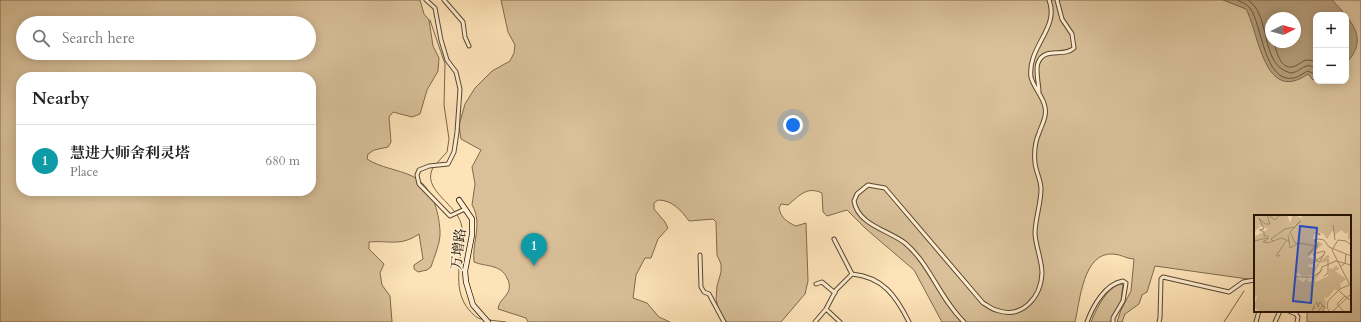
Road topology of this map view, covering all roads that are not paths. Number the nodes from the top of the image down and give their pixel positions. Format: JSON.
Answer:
{"nodes":[{"id":1,"x":426,"y":0,"type":"edge"},
{"id":2,"x":444,"y":0,"type":"edge"},
{"id":3,"x":1049,"y":0,"type":"edge"},
{"id":4,"x":1057,"y":0,"type":"edge"},
{"id":5,"x":469,"y":46,"type":"dead end"},
{"id":6,"x":1040,"y":94,"type":"junction"},
{"id":7,"x":460,"y":200,"type":"dead end"},
{"id":8,"x":466,"y":208,"type":"junction"},
{"id":9,"x":834,"y":239,"type":"dead end"},
{"id":10,"x":700,"y":255,"type":"dead end"},
{"id":11,"x":852,"y":274,"type":"junction"},
{"id":12,"x":1254,"y":280,"type":"edge"},
{"id":13,"x":816,"y":284,"type":"dead end"},
{"id":14,"x":835,"y":293,"type":"junction"},
{"id":15,"x":826,"y":309,"type":"junction"},
{"id":16,"x":1259,"y":312,"type":"edge"},
{"id":17,"x":1280,"y":312,"type":"edge"},
{"id":18,"x":1291,"y":312,"type":"edge"},
{"id":19,"x":488,"y":322,"type":"edge"},
{"id":20,"x":724,"y":322,"type":"edge"},
{"id":21,"x":815,"y":322,"type":"edge"},
{"id":22,"x":840,"y":322,"type":"edge"},
{"id":23,"x":910,"y":322,"type":"edge"},
{"id":24,"x":964,"y":322,"type":"edge"},
{"id":25,"x":1087,"y":322,"type":"edge"},
{"id":26,"x":1113,"y":322,"type":"edge"},
{"id":27,"x":1159,"y":322,"type":"edge"},
{"id":28,"x":1256,"y":322,"type":"edge"},
{"id":29,"x":1276,"y":322,"type":"edge"},
{"id":30,"x":1297,"y":322,"type":"edge"}],
"edges":[{"from":1,"to":8,"type":"street"},
{"from":2,"to":5,"type":"street"},
{"from":3,"to":6,"type":"street"},
{"from":4,"to":6,"type":"street"},
{"from":6,"to":24,"type":"street"},
{"from":7,"to":8,"type":"street","name":"万增路"},
{"from":8,"to":19,"type":"street","name":"万增路"},
{"from":9,"to":11,"type":"street"},
{"from":10,"to":20,"type":"street"},
{"from":11,"to":14,"type":"street"},
{"from":11,"to":23,"type":"street"},
{"from":12,"to":27,"type":"street"},
{"from":13,"to":14,"type":"street"},
{"from":14,"to":15,"type":"street"},
{"from":15,"to":21,"type":"street"},
{"from":15,"to":22,"type":"street"},
{"from":16,"to":28,"type":"street"},
{"from":17,"to":29,"type":"street"},
{"from":18,"to":30,"type":"street"},
{"from":25,"to":26,"type":"street"}]}
